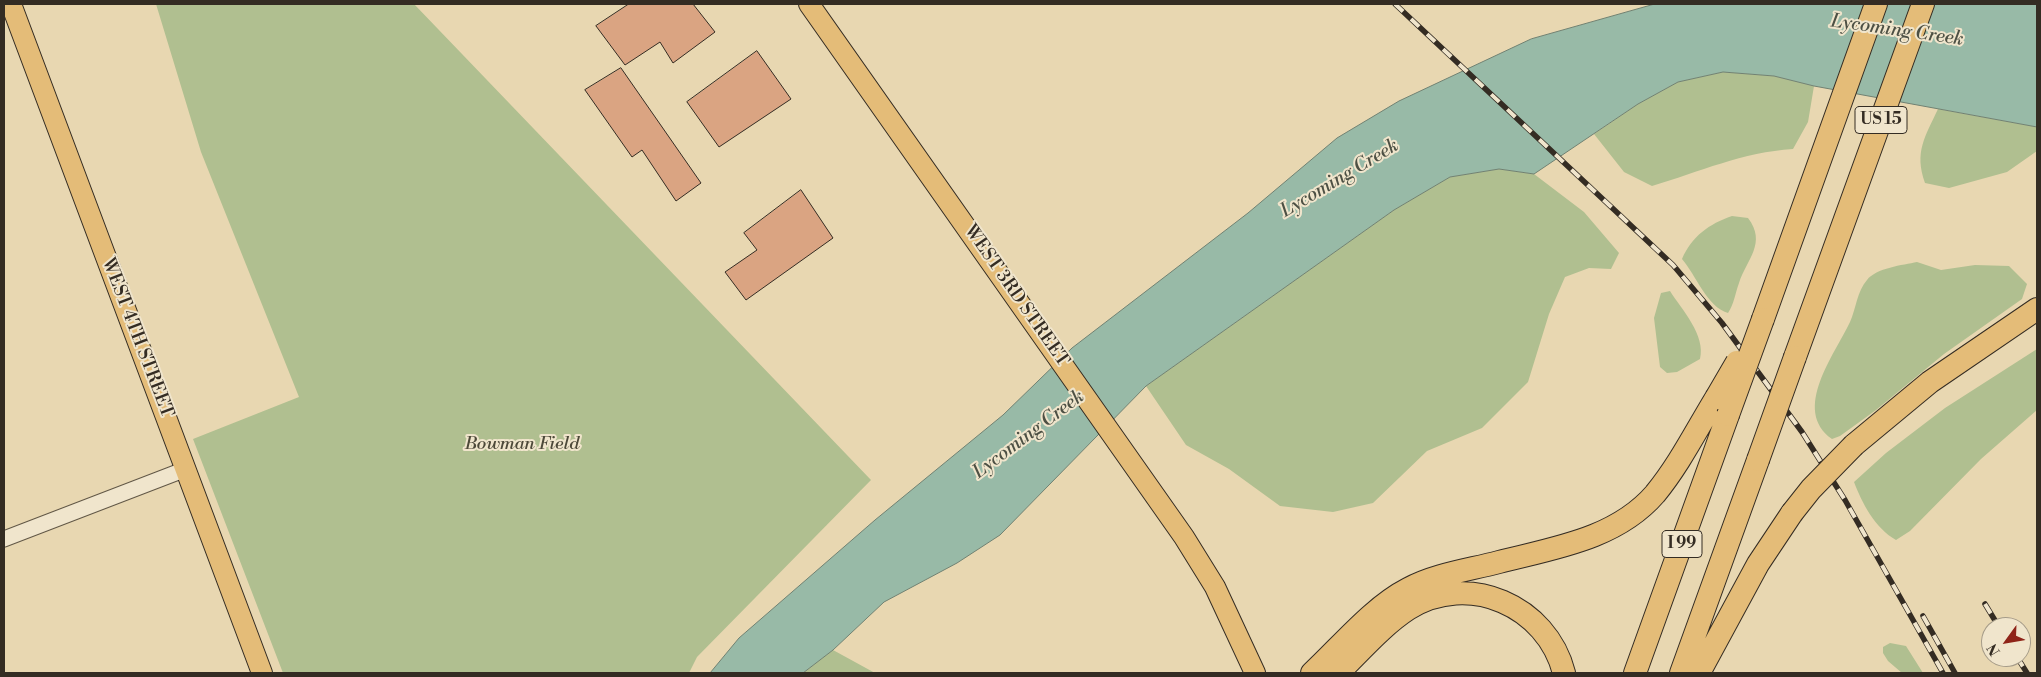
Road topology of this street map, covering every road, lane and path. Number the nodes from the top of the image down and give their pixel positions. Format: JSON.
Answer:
{"nodes":[{"id":1,"x":10,"y":4,"type":"edge"},
{"id":2,"x":810,"y":4,"type":"edge"},
{"id":3,"x":1876,"y":4,"type":"edge"},
{"id":4,"x":1923,"y":4,"type":"edge"},
{"id":5,"x":2037,"y":309,"type":"edge"},
{"id":6,"x":1722,"y":406,"type":"junction"},
{"id":7,"x":186,"y":469,"type":"junction"},
{"id":8,"x":4,"y":539,"type":"edge"},
{"id":9,"x":262,"y":673,"type":"edge"},
{"id":10,"x":1255,"y":673,"type":"edge"},
{"id":11,"x":1312,"y":673,"type":"edge"},
{"id":12,"x":1338,"y":673,"type":"edge"},
{"id":13,"x":1564,"y":673,"type":"edge"},
{"id":14,"x":1635,"y":673,"type":"edge"},
{"id":15,"x":1681,"y":673,"type":"edge"},
{"id":16,"x":1699,"y":673,"type":"edge"}],
"edges":[{"from":1,"to":7,"type":"main road","name":"WEST 4TH STREET"},
{"from":2,"to":10,"type":"main road","name":"WEST 3RD STREET"},
{"from":3,"to":6,"type":"highway","bridge":true},
{"from":4,"to":15,"type":"highway","number":"US 15","bridge":true},
{"from":5,"to":16,"type":"highway","bridge":true},
{"from":6,"to":11,"type":"highway"},
{"from":6,"to":14,"type":"highway","number":"I 99"},
{"from":7,"to":8,"type":"street"},
{"from":7,"to":9,"type":"main road","name":"WEST 4TH STREET"},
{"from":12,"to":13,"type":"highway"}]}
